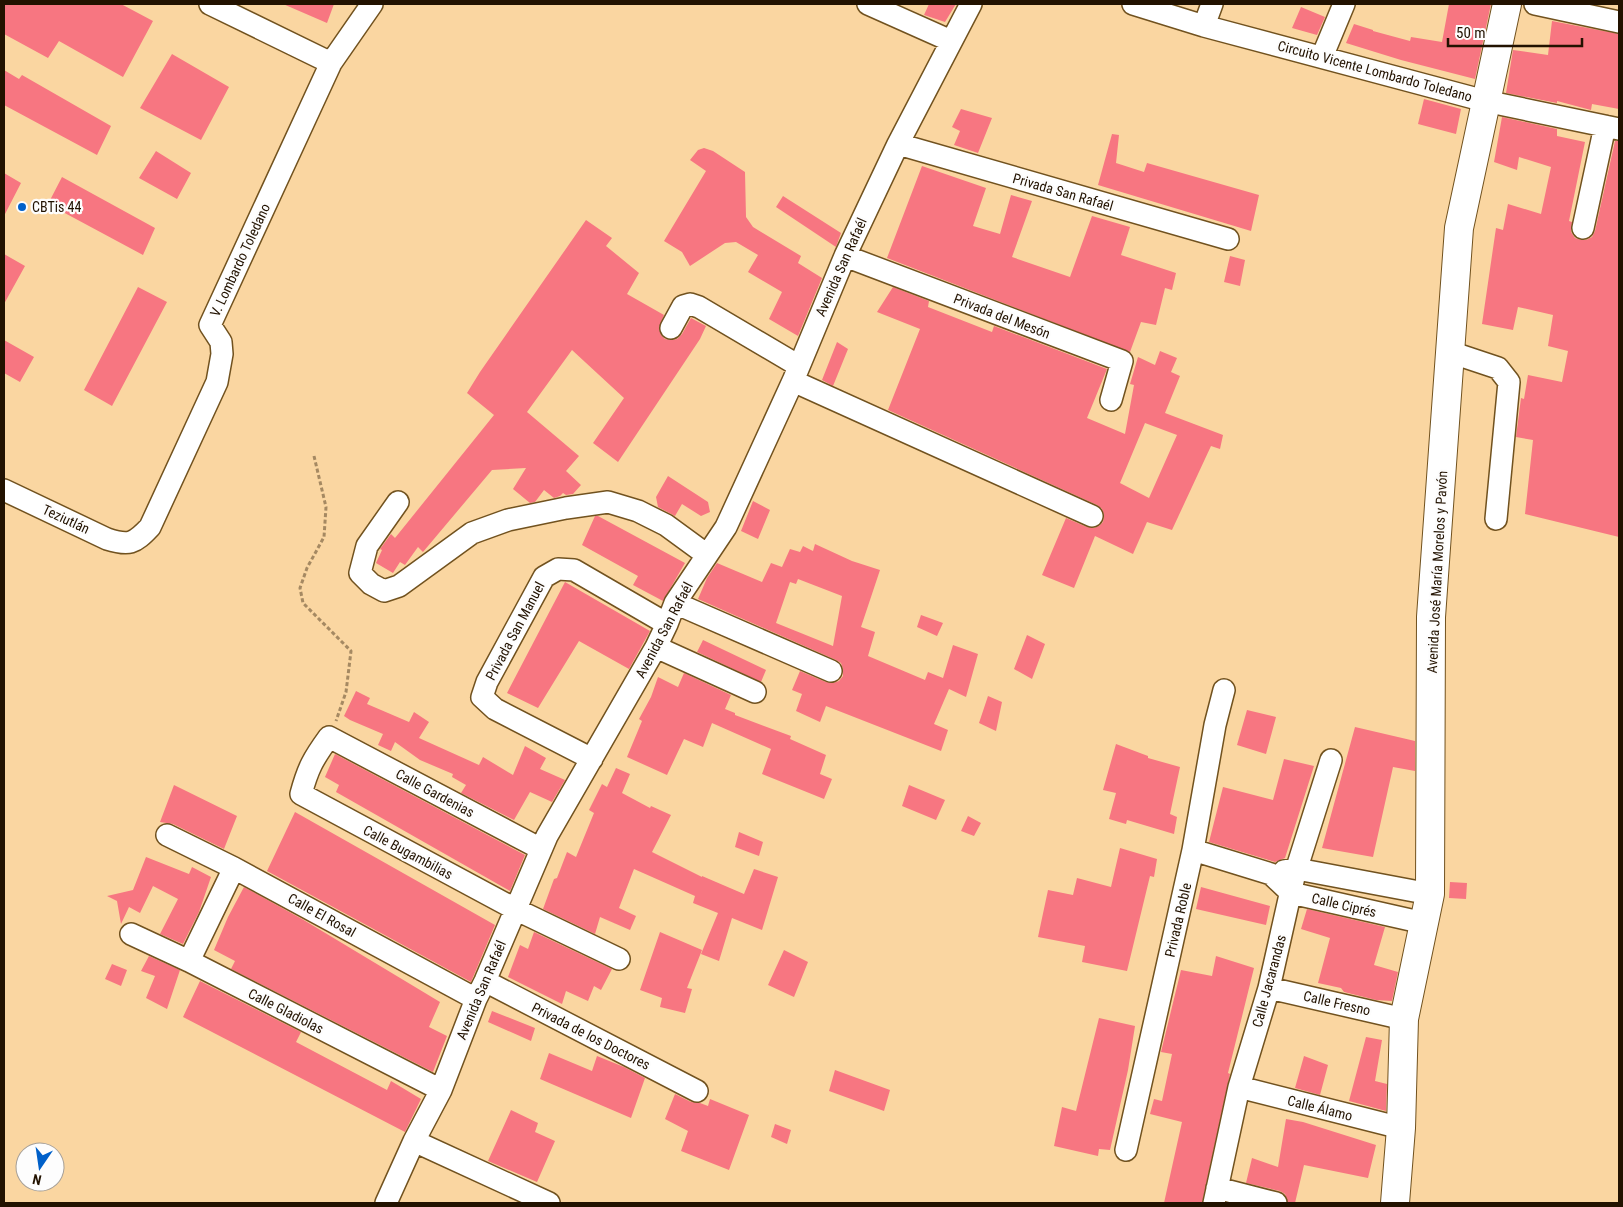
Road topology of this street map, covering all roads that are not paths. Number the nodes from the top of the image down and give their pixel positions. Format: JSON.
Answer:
{"nodes":[{"id":1,"x":210,"y":4,"type":"edge"},
{"id":2,"x":372,"y":4,"type":"edge"},
{"id":3,"x":868,"y":4,"type":"edge"},
{"id":4,"x":971,"y":4,"type":"edge"},
{"id":5,"x":1133,"y":4,"type":"edge"},
{"id":6,"x":1212,"y":4,"type":"edge"},
{"id":7,"x":1344,"y":4,"type":"edge"},
{"id":8,"x":1507,"y":4,"type":"edge"},
{"id":9,"x":1535,"y":4,"type":"edge"},
{"id":10,"x":900,"y":10,"type":"edge"},
{"id":11,"x":1619,"y":22,"type":"edge"},
{"id":12,"x":1204,"y":26,"type":"junction"},
{"id":13,"x":951,"y":41,"type":"junction"},
{"id":14,"x":1322,"y":57,"type":"junction"},
{"id":15,"x":331,"y":62,"type":"junction"},
{"id":16,"x":1485,"y":101,"type":"junction"},
{"id":17,"x":1612,"y":127,"type":"edge"},
{"id":18,"x":898,"y":144,"type":"junction"},
{"id":19,"x":1583,"y":228,"type":"dead end"},
{"id":20,"x":1228,"y":239,"type":"dead end"},
{"id":21,"x":844,"y":256,"type":"junction"},
{"id":22,"x":672,"y":328,"type":"dead end"},
{"id":23,"x":1450,"y":352,"type":"junction"},
{"id":24,"x":796,"y":374,"type":"junction"},
{"id":25,"x":1112,"y":400,"type":"dead end"},
{"id":26,"x":4,"y":490,"type":"edge"},
{"id":27,"x":398,"y":502,"type":"dead end"},
{"id":28,"x":1092,"y":516,"type":"dead end"},
{"id":29,"x":1496,"y":519,"type":"dead end"},
{"id":30,"x":130,"y":542,"type":"joint"},
{"id":31,"x":707,"y":555,"type":"junction"},
{"id":32,"x":675,"y":603,"type":"junction"},
{"id":33,"x":667,"y":624,"type":"junction"},
{"id":34,"x":656,"y":647,"type":"junction"},
{"id":35,"x":831,"y":671,"type":"dead end"},
{"id":36,"x":1224,"y":690,"type":"dead end"},
{"id":37,"x":755,"y":692,"type":"dead end"},
{"id":38,"x":329,"y":738,"type":"joint"},
{"id":39,"x":592,"y":759,"type":"junction"},
{"id":40,"x":1331,"y":760,"type":"dead end"},
{"id":41,"x":167,"y":835,"type":"dead end"},
{"id":42,"x":541,"y":849,"type":"junction"},
{"id":43,"x":1193,"y":850,"type":"junction"},
{"id":44,"x":234,"y":868,"type":"junction"},
{"id":45,"x":1297,"y":869,"type":"junction"},
{"id":46,"x":1271,"y":874,"type":"junction"},
{"id":47,"x":1291,"y":893,"type":"junction"},
{"id":48,"x":1430,"y":894,"type":"junction"},
{"id":49,"x":515,"y":909,"type":"junction"},
{"id":50,"x":1424,"y":924,"type":"junction"},
{"id":51,"x":131,"y":934,"type":"dead end"},
{"id":52,"x":619,"y":959,"type":"dead end"},
{"id":53,"x":189,"y":960,"type":"junction"},
{"id":54,"x":1269,"y":988,"type":"junction"},
{"id":55,"x":480,"y":990,"type":"junction"},
{"id":56,"x":1404,"y":1019,"type":"junction"},
{"id":57,"x":1239,"y":1087,"type":"junction"},
{"id":58,"x":441,"y":1090,"type":"junction"},
{"id":59,"x":697,"y":1091,"type":"dead end"},
{"id":60,"x":1401,"y":1128,"type":"junction"},
{"id":61,"x":414,"y":1141,"type":"junction"},
{"id":62,"x":1126,"y":1150,"type":"dead end"},
{"id":63,"x":1215,"y":1196,"type":"edge"},
{"id":64,"x":386,"y":1203,"type":"edge"},
{"id":65,"x":548,"y":1203,"type":"edge"},
{"id":66,"x":1276,"y":1203,"type":"edge"},
{"id":67,"x":1395,"y":1203,"type":"edge"}],
"edges":[{"from":1,"to":15,"type":"street"},
{"from":2,"to":15,"type":"street","name":"V. Lombardo Toledano"},
{"from":3,"to":10,"type":"street"},
{"from":4,"to":13,"type":"street","name":"Avenida San Rafaél"},
{"from":5,"to":12,"type":"street","name":"Circuito Vicente Lombardo Toledano"},
{"from":6,"to":12,"type":"street"},
{"from":7,"to":14,"type":"street"},
{"from":8,"to":16,"type":"main road","name":"Avenida José María Morelos y Pavón"},
{"from":9,"to":11,"type":"street"},
{"from":10,"to":13,"type":"street"},
{"from":12,"to":14,"type":"street","name":"Circuito Vicente Lombardo Toledano"},
{"from":13,"to":18,"type":"street","name":"Avenida San Rafaél"},
{"from":14,"to":16,"type":"street","name":"Circuito Vicente Lombardo Toledano"},
{"from":15,"to":30,"type":"street","name":"V. Lombardo Toledano"},
{"from":16,"to":17,"type":"street","name":"Circuito Vicente Lombardo Toledano"},
{"from":16,"to":23,"type":"main road","name":"Avenida José María Morelos y Pavón"},
{"from":17,"to":19,"type":"street"},
{"from":18,"to":20,"type":"street","name":"Privada San Rafaél"},
{"from":18,"to":21,"type":"street","name":"Avenida San Rafaél"},
{"from":21,"to":24,"type":"street","name":"Avenida San Rafaél"},
{"from":21,"to":25,"type":"street","name":"Privada del Mesón"},
{"from":22,"to":24,"type":"street"},
{"from":23,"to":29,"type":"street"},
{"from":23,"to":48,"type":"main road","name":"Avenida José María Morelos y Pavón"},
{"from":24,"to":28,"type":"street"},
{"from":24,"to":31,"type":"street","name":"Avenida San Rafaél"},
{"from":26,"to":30,"type":"street","name":"Teziutlán"},
{"from":27,"to":31,"type":"street"},
{"from":31,"to":32,"type":"street","name":"Avenida San Rafaél"},
{"from":32,"to":33,"type":"street","name":"Avenida San Rafaél"},
{"from":32,"to":35,"type":"street"},
{"from":33,"to":34,"type":"street","name":"Avenida San Rafaél"},
{"from":33,"to":39,"type":"street","name":"Privada San Manuel"},
{"from":34,"to":37,"type":"street"},
{"from":34,"to":39,"type":"street","name":"Avenida San Rafaél"},
{"from":36,"to":43,"type":"street","name":"Privada Roble"},
{"from":38,"to":42,"type":"street","name":"Calle Gardenias"},
{"from":38,"to":49,"type":"street","name":"Calle Bugambilias"},
{"from":39,"to":42,"type":"street","name":"Avenida San Rafaél"},
{"from":40,"to":45,"type":"street","name":"Calle Jacarandas"},
{"from":41,"to":44,"type":"street","name":"Calle El Rosal"},
{"from":42,"to":49,"type":"street","name":"Avenida San Rafaél"},
{"from":43,"to":46,"type":"street","name":"Calle Ciprés"},
{"from":43,"to":62,"type":"street","name":"Privada Roble"},
{"from":44,"to":53,"type":"street"},
{"from":44,"to":55,"type":"street","name":"Calle El Rosal"},
{"from":45,"to":46,"type":"street","name":"Calle Ciprés"},
{"from":45,"to":47,"type":"street","name":"Calle Jacarandas"},
{"from":45,"to":48,"type":"street","name":"Calle Ciprés"},
{"from":46,"to":47,"type":"street","name":"Calle Ciprés"},
{"from":47,"to":50,"type":"street","name":"Calle Ciprés"},
{"from":47,"to":54,"type":"street","name":"Calle Jacarandas"},
{"from":48,"to":50,"type":"main road","name":"Avenida José María Morelos y Pavón"},
{"from":49,"to":52,"type":"street","name":"Calle Bugambilias"},
{"from":49,"to":55,"type":"street","name":"Avenida San Rafaél"},
{"from":50,"to":56,"type":"main road","name":"Avenida José María Morelos y Pavón"},
{"from":51,"to":53,"type":"street","name":"Calle Gladiolas"},
{"from":53,"to":58,"type":"street","name":"Calle Gladiolas"},
{"from":54,"to":56,"type":"street","name":"Calle Fresno"},
{"from":54,"to":57,"type":"street","name":"Calle Jacarandas"},
{"from":55,"to":58,"type":"street","name":"Avenida San Rafaél"},
{"from":55,"to":59,"type":"street","name":"Privada de los Doctores"},
{"from":56,"to":60,"type":"main road","name":"Avenida José María Morelos y Pavón"},
{"from":57,"to":60,"type":"street","name":"Calle Álamo"},
{"from":57,"to":63,"type":"street","name":"Calle Jacarandas"},
{"from":58,"to":61,"type":"street","name":"Avenida San Rafaél"},
{"from":60,"to":67,"type":"main road","name":"Avenida José María Morelos y Pavón"},
{"from":61,"to":64,"type":"street","name":"Avenida San Rafaél"},
{"from":61,"to":65,"type":"street"},
{"from":63,"to":66,"type":"street"}]}
